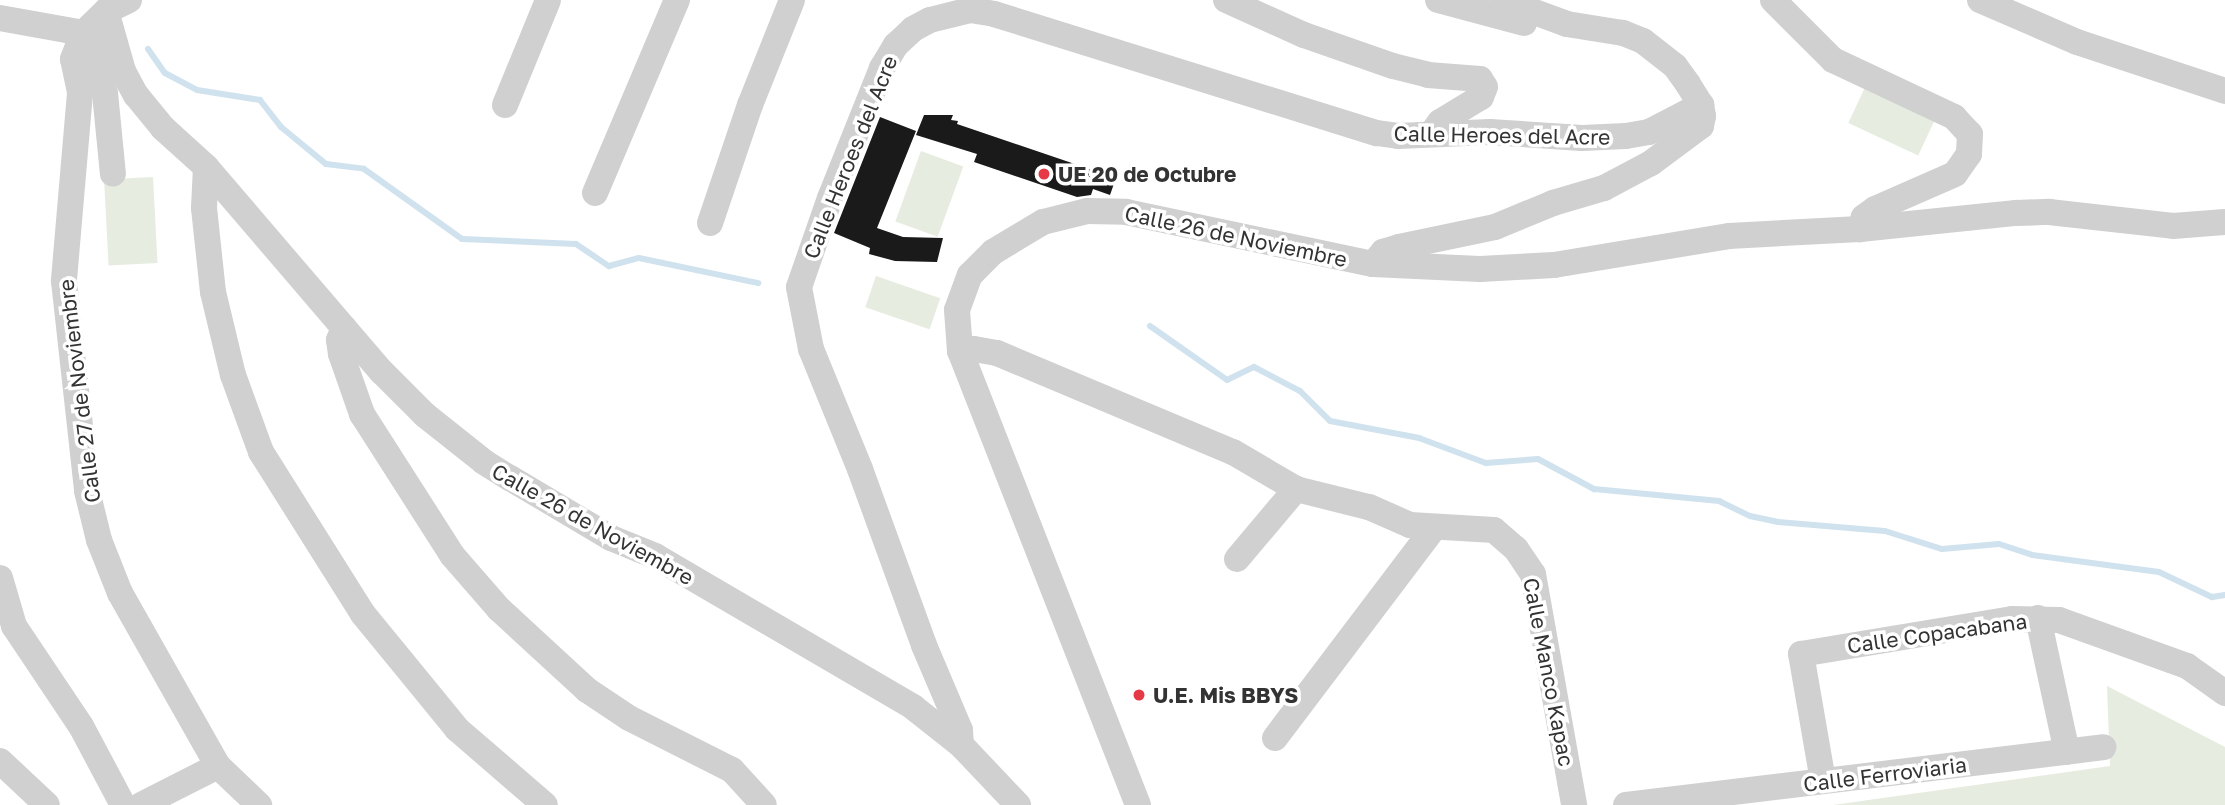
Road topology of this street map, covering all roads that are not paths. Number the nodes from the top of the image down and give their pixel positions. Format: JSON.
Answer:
{"nodes":[{"id":1,"x":548,"y":0,"type":"edge"},
{"id":2,"x":677,"y":0,"type":"edge"},
{"id":3,"x":792,"y":0,"type":"edge"},
{"id":4,"x":1226,"y":0,"type":"edge"},
{"id":5,"x":1438,"y":0,"type":"edge"},
{"id":6,"x":1502,"y":0,"type":"edge"},
{"id":7,"x":1773,"y":0,"type":"edge"},
{"id":8,"x":1980,"y":0,"type":"edge"},
{"id":9,"x":118,"y":6,"type":"edge"},
{"id":10,"x":0,"y":18,"type":"edge"},
{"id":11,"x":83,"y":33,"type":"junction"},
{"id":12,"x":1623,"y":33,"type":"junction"},
{"id":13,"x":2225,"y":91,"type":"edge"},
{"id":14,"x":505,"y":105,"type":"dead end"},
{"id":15,"x":1701,"y":106,"type":"junction"},
{"id":16,"x":1432,"y":133,"type":"junction"},
{"id":17,"x":206,"y":167,"type":"junction"},
{"id":18,"x":113,"y":174,"type":"dead end"},
{"id":19,"x":596,"y":193,"type":"dead end"},
{"id":20,"x":2225,"y":222,"type":"edge"},
{"id":21,"x":710,"y":223,"type":"dead end"},
{"id":22,"x":1860,"y":229,"type":"junction"},
{"id":23,"x":1373,"y":264,"type":"junction"},
{"id":24,"x":344,"y":328,"type":"junction"},
{"id":25,"x":960,"y":351,"type":"junction"},
{"id":26,"x":1296,"y":489,"type":"junction"},
{"id":27,"x":1434,"y":528,"type":"junction"},
{"id":28,"x":1237,"y":559,"type":"dead end"},
{"id":29,"x":0,"y":578,"type":"edge"},
{"id":30,"x":2038,"y":618,"type":"junction"},
{"id":31,"x":2225,"y":693,"type":"edge"},
{"id":32,"x":1275,"y":738,"type":"dead end"},
{"id":33,"x":961,"y":745,"type":"junction"},
{"id":34,"x":2103,"y":747,"type":"dead end"},
{"id":35,"x":2067,"y":752,"type":"junction"},
{"id":36,"x":0,"y":761,"type":"edge"},
{"id":37,"x":218,"y":766,"type":"junction"},
{"id":38,"x":1823,"y":781,"type":"junction"},
{"id":39,"x":1697,"y":801,"type":"edge"},
{"id":40,"x":47,"y":805,"type":"edge"},
{"id":41,"x":123,"y":805,"type":"edge"},
{"id":42,"x":142,"y":805,"type":"edge"},
{"id":43,"x":258,"y":805,"type":"edge"},
{"id":44,"x":545,"y":805,"type":"edge"},
{"id":45,"x":764,"y":805,"type":"edge"},
{"id":46,"x":1018,"y":805,"type":"edge"},
{"id":47,"x":1138,"y":805,"type":"edge"},
{"id":48,"x":1574,"y":805,"type":"edge"},
{"id":49,"x":1626,"y":805,"type":"edge"}],
"edges":[{"from":1,"to":14,"type":"street"},
{"from":2,"to":19,"type":"street"},
{"from":3,"to":21,"type":"street"},
{"from":4,"to":16,"type":"street"},
{"from":5,"to":12,"type":"street"},
{"from":6,"to":12,"type":"street"},
{"from":7,"to":22,"type":"street"},
{"from":8,"to":13,"type":"street"},
{"from":9,"to":11,"type":"street"},
{"from":9,"to":17,"type":"street","name":"Calle 26 de Noviembre"},
{"from":10,"to":11,"type":"street"},
{"from":11,"to":18,"type":"street"},
{"from":11,"to":37,"type":"street","name":"Calle 27 de Noviembre"},
{"from":12,"to":15,"type":"street"},
{"from":15,"to":16,"type":"street","name":"Calle Heroes del Acre"},
{"from":15,"to":23,"type":"street"},
{"from":16,"to":33,"type":"street","name":"Calle Heroes del Acre"},
{"from":17,"to":24,"type":"street","name":"Calle 26 de Noviembre"},
{"from":17,"to":44,"type":"street"},
{"from":20,"to":22,"type":"street","name":"Calle 26 de Noviembre"},
{"from":22,"to":23,"type":"street","name":"Calle 26 de Noviembre"},
{"from":23,"to":25,"type":"street","name":"Calle 26 de Noviembre"},
{"from":24,"to":33,"type":"street","name":"Calle 26 de Noviembre"},
{"from":24,"to":45,"type":"street"},
{"from":25,"to":26,"type":"street","name":"Calle Manco Kapac"},
{"from":25,"to":47,"type":"street","name":"Calle 26 de Noviembre"},
{"from":26,"to":27,"type":"street","name":"Calle Manco Kapac"},
{"from":26,"to":28,"type":"street"},
{"from":27,"to":32,"type":"street"},
{"from":27,"to":48,"type":"street","name":"Calle Manco Kapac"},
{"from":29,"to":41,"type":"street"},
{"from":30,"to":31,"type":"street","name":"Calle Copacabana"},
{"from":30,"to":35,"type":"street"},
{"from":30,"to":38,"type":"street","name":"Calle Copacabana"},
{"from":33,"to":46,"type":"street","name":"Calle 26 de Noviembre"},
{"from":34,"to":35,"type":"street","name":"Calle Ferroviaria"},
{"from":35,"to":38,"type":"street","name":"Calle Ferroviaria"},
{"from":36,"to":40,"type":"street"},
{"from":37,"to":42,"type":"street"},
{"from":37,"to":43,"type":"street","name":"Calle 27 de Noviembre"},
{"from":38,"to":39,"type":"street","name":"Calle Ferroviaria"},
{"from":39,"to":49,"type":"street","name":"Calle Ferroviaria"}]}
